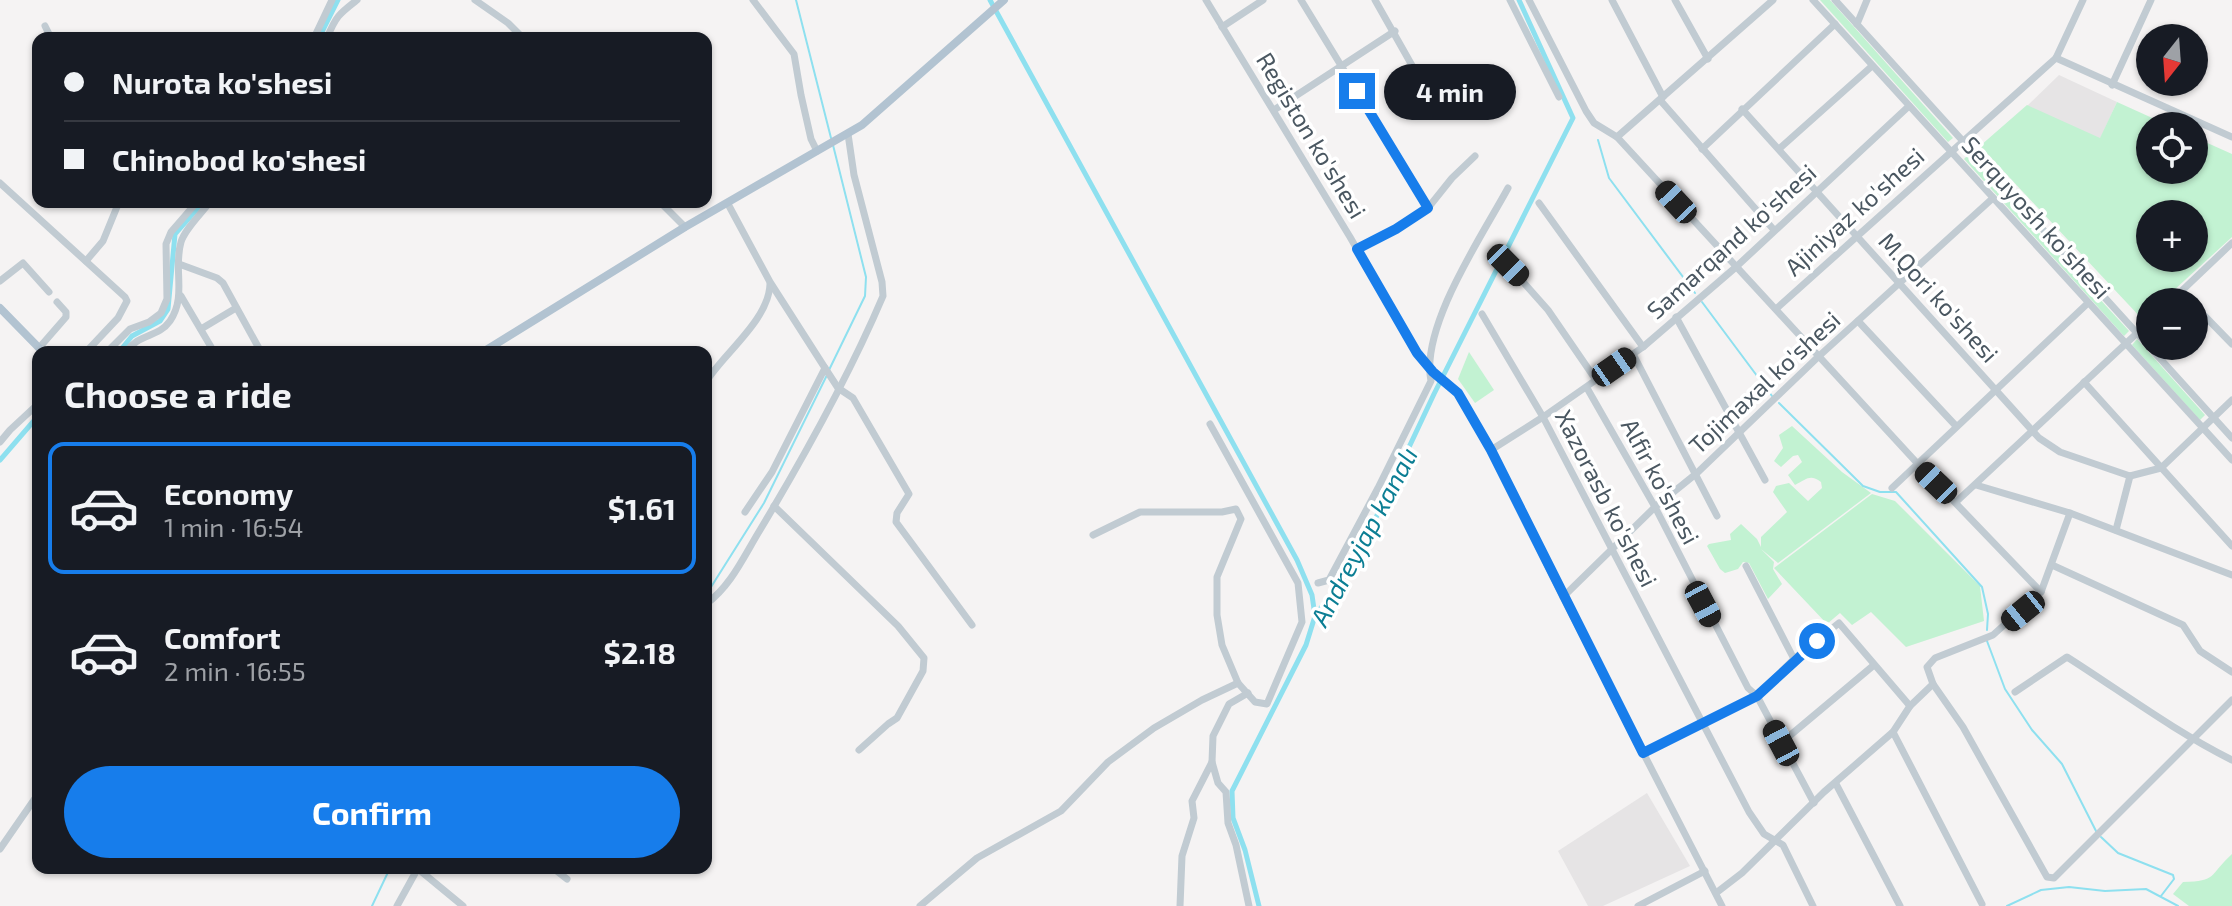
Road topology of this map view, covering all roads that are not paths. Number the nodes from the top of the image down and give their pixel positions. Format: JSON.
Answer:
{"nodes":[{"id":1,"x":332,"y":0,"type":"edge"},
{"id":2,"x":357,"y":0,"type":"edge"},
{"id":3,"x":475,"y":0,"type":"edge"},
{"id":4,"x":753,"y":0,"type":"edge"},
{"id":5,"x":1004,"y":0,"type":"edge"},
{"id":6,"x":1206,"y":0,"type":"edge"},
{"id":7,"x":1263,"y":0,"type":"edge"},
{"id":8,"x":1301,"y":0,"type":"edge"},
{"id":9,"x":1375,"y":0,"type":"edge"},
{"id":10,"x":1510,"y":0,"type":"edge"},
{"id":11,"x":1529,"y":0,"type":"edge"},
{"id":12,"x":1612,"y":0,"type":"edge"},
{"id":13,"x":1675,"y":0,"type":"edge"},
{"id":14,"x":1773,"y":0,"type":"edge"},
{"id":15,"x":1813,"y":0,"type":"edge"},
{"id":16,"x":1835,"y":0,"type":"edge"},
{"id":17,"x":1867,"y":0,"type":"edge"},
{"id":18,"x":2083,"y":0,"type":"edge"},
{"id":19,"x":2151,"y":0,"type":"edge"},
{"id":20,"x":1835,"y":24,"type":"junction"},
{"id":21,"x":1857,"y":24,"type":"junction"},
{"id":22,"x":45,"y":26,"type":"dead end"},
{"id":23,"x":1222,"y":27,"type":"junction"},
{"id":24,"x":1395,"y":31,"type":"junction"},
{"id":25,"x":48,"y":32,"type":"edge"},
{"id":26,"x":317,"y":32,"type":"edge"},
{"id":27,"x":329,"y":32,"type":"edge"},
{"id":28,"x":517,"y":32,"type":"edge"},
{"id":29,"x":2056,"y":58,"type":"junction"},
{"id":30,"x":1708,"y":59,"type":"junction"},
{"id":31,"x":1872,"y":66,"type":"junction"},
{"id":32,"x":1342,"y":68,"type":"junction"},
{"id":33,"x":2112,"y":85,"type":"junction"},
{"id":34,"x":1559,"y":97,"type":"dead end"},
{"id":35,"x":1431,"y":99,"type":"dead end"},
{"id":36,"x":1661,"y":99,"type":"junction"},
{"id":37,"x":1909,"y":106,"type":"junction"},
{"id":38,"x":1742,"y":109,"type":"junction"},
{"id":39,"x":1274,"y":110,"type":"junction"},
{"id":40,"x":844,"y":136,"type":"junction"},
{"id":41,"x":1617,"y":137,"type":"junction"},
{"id":42,"x":2232,"y":137,"type":"edge"},
{"id":43,"x":1961,"y":141,"type":"junction"},
{"id":44,"x":1702,"y":149,"type":"junction"},
{"id":45,"x":1779,"y":149,"type":"junction"},
{"id":46,"x":820,"y":150,"type":"junction"},
{"id":47,"x":1951,"y":150,"type":"junction"},
{"id":48,"x":1475,"y":156,"type":"dead end"},
{"id":49,"x":0,"y":183,"type":"edge"},
{"id":50,"x":1508,"y":188,"type":"dead end"},
{"id":51,"x":1817,"y":191,"type":"junction"},
{"id":52,"x":1993,"y":198,"type":"junction"},
{"id":53,"x":1539,"y":203,"type":"dead end"},
{"id":54,"x":728,"y":204,"type":"junction"},
{"id":55,"x":117,"y":208,"type":"edge"},
{"id":56,"x":192,"y":208,"type":"edge"},
{"id":57,"x":205,"y":208,"type":"edge"},
{"id":58,"x":666,"y":208,"type":"edge"},
{"id":59,"x":1428,"y":208,"type":"junction"},
{"id":60,"x":685,"y":227,"type":"junction"},
{"id":61,"x":1774,"y":230,"type":"junction"},
{"id":62,"x":1857,"y":236,"type":"junction"},
{"id":63,"x":2230,"y":248,"type":"edge"},
{"id":64,"x":1357,"y":249,"type":"junction"},
{"id":65,"x":86,"y":261,"type":"junction"},
{"id":66,"x":179,"y":264,"type":"junction"},
{"id":67,"x":1508,"y":265,"type":"dead end"},
{"id":68,"x":1736,"y":267,"type":"junction"},
{"id":69,"x":0,"y":281,"type":"edge"},
{"id":70,"x":770,"y":282,"type":"junction"},
{"id":71,"x":1900,"y":283,"type":"junction"},
{"id":72,"x":2185,"y":288,"type":"edge"},
{"id":73,"x":49,"y":292,"type":"dead end"},
{"id":74,"x":180,"y":294,"type":"junction"},
{"id":75,"x":57,"y":302,"type":"dead end"},
{"id":76,"x":2088,"y":303,"type":"junction"},
{"id":77,"x":0,"y":308,"type":"edge"},
{"id":78,"x":236,"y":308,"type":"junction"},
{"id":79,"x":1776,"y":309,"type":"junction"},
{"id":80,"x":1482,"y":314,"type":"dead end"},
{"id":81,"x":1676,"y":317,"type":"junction"},
{"id":82,"x":2208,"y":320,"type":"edge"},
{"id":83,"x":1858,"y":321,"type":"junction"},
{"id":84,"x":201,"y":329,"type":"junction"},
{"id":85,"x":2136,"y":332,"type":"edge"},
{"id":86,"x":2136,"y":334,"type":"edge"},
{"id":87,"x":2125,"y":344,"type":"junction"},
{"id":88,"x":2232,"y":344,"type":"edge"},
{"id":89,"x":37,"y":346,"type":"edge"},
{"id":90,"x":44,"y":346,"type":"edge"},
{"id":91,"x":92,"y":346,"type":"edge"},
{"id":92,"x":113,"y":346,"type":"edge"},
{"id":93,"x":130,"y":346,"type":"edge"},
{"id":94,"x":211,"y":346,"type":"edge"},
{"id":95,"x":258,"y":346,"type":"edge"},
{"id":96,"x":493,"y":346,"type":"edge"},
{"id":97,"x":1643,"y":347,"type":"junction"},
{"id":98,"x":1633,"y":354,"type":"junction"},
{"id":99,"x":1818,"y":357,"type":"junction"},
{"id":100,"x":2161,"y":360,"type":"edge"},
{"id":101,"x":825,"y":368,"type":"junction"},
{"id":102,"x":1431,"y":370,"type":"junction"},
{"id":103,"x":712,"y":375,"type":"edge"},
{"id":104,"x":1596,"y":380,"type":"junction"},
{"id":105,"x":2084,"y":382,"type":"junction"},
{"id":106,"x":838,"y":388,"type":"junction"},
{"id":107,"x":1587,"y":388,"type":"junction"},
{"id":108,"x":1995,"y":390,"type":"junction"},
{"id":109,"x":2232,"y":400,"type":"edge"},
{"id":110,"x":32,"y":410,"type":"edge"},
{"id":111,"x":1543,"y":417,"type":"junction"},
{"id":112,"x":2213,"y":417,"type":"junction"},
{"id":113,"x":1210,"y":424,"type":"dead end"},
{"id":114,"x":1956,"y":426,"type":"junction"},
{"id":115,"x":2203,"y":427,"type":"junction"},
{"id":116,"x":2032,"y":430,"type":"junction"},
{"id":117,"x":1740,"y":433,"type":"junction"},
{"id":118,"x":2232,"y":438,"type":"edge"},
{"id":119,"x":0,"y":442,"type":"edge"},
{"id":120,"x":1491,"y":450,"type":"junction"},
{"id":121,"x":2232,"y":460,"type":"edge"},
{"id":122,"x":1917,"y":463,"type":"junction"},
{"id":123,"x":2161,"y":468,"type":"junction"},
{"id":124,"x":1697,"y":473,"type":"junction"},
{"id":125,"x":2130,"y":476,"type":"junction"},
{"id":126,"x":1765,"y":480,"type":"dead end"},
{"id":127,"x":1976,"y":485,"type":"junction"},
{"id":128,"x":1892,"y":488,"type":"dead end"},
{"id":129,"x":1956,"y":502,"type":"junction"},
{"id":130,"x":774,"y":506,"type":"junction"},
{"id":131,"x":1655,"y":507,"type":"junction"},
{"id":132,"x":745,"y":512,"type":"dead end"},
{"id":133,"x":2070,"y":513,"type":"junction"},
{"id":134,"x":1717,"y":516,"type":"dead end"},
{"id":135,"x":2116,"y":530,"type":"junction"},
{"id":136,"x":1093,"y":535,"type":"dead end"},
{"id":137,"x":2232,"y":546,"type":"edge"},
{"id":138,"x":1612,"y":551,"type":"junction"},
{"id":139,"x":2052,"y":565,"type":"junction"},
{"id":140,"x":1746,"y":566,"type":"dead end"},
{"id":141,"x":2232,"y":575,"type":"edge"},
{"id":142,"x":1318,"y":583,"type":"dead end"},
{"id":143,"x":2041,"y":592,"type":"junction"},
{"id":144,"x":1563,"y":597,"type":"junction"},
{"id":145,"x":712,"y":598,"type":"edge"},
{"id":146,"x":972,"y":625,"type":"dead end"},
{"id":147,"x":1794,"y":659,"type":"junction"},
{"id":148,"x":1874,"y":665,"type":"junction"},
{"id":149,"x":2232,"y":672,"type":"edge"},
{"id":150,"x":1238,"y":683,"type":"junction"},
{"id":151,"x":1933,"y":684,"type":"junction"},
{"id":152,"x":2015,"y":692,"type":"dead end"},
{"id":153,"x":1248,"y":693,"type":"junction"},
{"id":154,"x":1757,"y":696,"type":"junction"},
{"id":155,"x":2232,"y":700,"type":"edge"},
{"id":156,"x":1910,"y":706,"type":"junction"},
{"id":157,"x":1703,"y":725,"type":"junction"},
{"id":158,"x":1893,"y":732,"type":"junction"},
{"id":159,"x":2191,"y":740,"type":"junction"},
{"id":160,"x":1781,"y":743,"type":"junction"},
{"id":161,"x":859,"y":750,"type":"dead end"},
{"id":162,"x":1643,"y":753,"type":"junction"},
{"id":163,"x":2232,"y":760,"type":"edge"},
{"id":164,"x":1212,"y":762,"type":"junction"},
{"id":165,"x":1836,"y":784,"type":"junction"},
{"id":166,"x":32,"y":803,"type":"edge"},
{"id":167,"x":1814,"y":803,"type":"junction"},
{"id":168,"x":1777,"y":842,"type":"junction"},
{"id":169,"x":0,"y":849,"type":"edge"},
{"id":170,"x":1705,"y":871,"type":"junction"},
{"id":171,"x":414,"y":874,"type":"edge"},
{"id":172,"x":424,"y":874,"type":"edge"},
{"id":173,"x":561,"y":874,"type":"edge"},
{"id":174,"x":567,"y":879,"type":"dead end"},
{"id":175,"x":1716,"y":893,"type":"junction"},
{"id":176,"x":1982,"y":904,"type":"edge"},
{"id":177,"x":397,"y":906,"type":"edge"},
{"id":178,"x":463,"y":906,"type":"edge"},
{"id":179,"x":920,"y":906,"type":"edge"},
{"id":180,"x":1180,"y":906,"type":"edge"},
{"id":181,"x":1249,"y":906,"type":"edge"},
{"id":182,"x":1638,"y":906,"type":"edge"},
{"id":183,"x":1722,"y":906,"type":"edge"},
{"id":184,"x":1813,"y":906,"type":"edge"},
{"id":185,"x":1900,"y":906,"type":"edge"}],
"edges":[{"from":1,"to":26,"type":"street"},
{"from":2,"to":27,"type":"street"},
{"from":3,"to":28,"type":"street"},
{"from":4,"to":46,"type":"street"},
{"from":5,"to":40,"type":"main road"},
{"from":6,"to":23,"type":"street","name":"Registon ko'shesi"},
{"from":7,"to":23,"type":"street"},
{"from":8,"to":32,"type":"street"},
{"from":9,"to":24,"type":"street"},
{"from":10,"to":34,"type":"street"},
{"from":11,"to":41,"type":"street"},
{"from":12,"to":36,"type":"street"},
{"from":13,"to":30,"type":"street"},
{"from":14,"to":30,"type":"street"},
{"from":15,"to":20,"type":"street","name":"Serquyosh ko'shesi"},
{"from":16,"to":21,"type":"street","name":"Serquyosh ko'shesi"},
{"from":17,"to":21,"type":"street"},
{"from":18,"to":29,"type":"street","name":"Ajiniyaz ko'shesi"},
{"from":19,"to":33,"type":"street"},
{"from":20,"to":31,"type":"street","name":"Serquyosh ko'shesi"},
{"from":20,"to":38,"type":"street"},
{"from":21,"to":43,"type":"street","name":"Serquyosh ko'shesi"},
{"from":22,"to":25,"type":"street"},
{"from":23,"to":39,"type":"street","name":"Registon ko'shesi"},
{"from":24,"to":32,"type":"street"},
{"from":24,"to":35,"type":"street"},
{"from":29,"to":33,"type":"street"},
{"from":29,"to":43,"type":"street","name":"Ajiniyaz ko'shesi"},
{"from":30,"to":36,"type":"street"},
{"from":31,"to":37,"type":"street","name":"Serquyosh ko'shesi"},
{"from":31,"to":45,"type":"street"},
{"from":32,"to":39,"type":"street"},
{"from":32,"to":59,"type":"street"},
{"from":33,"to":42,"type":"street"},
{"from":36,"to":41,"type":"street"},
{"from":36,"to":44,"type":"street"},
{"from":37,"to":47,"type":"street","name":"Serquyosh ko'shesi"},
{"from":37,"to":51,"type":"street","name":"Samarqand ko'shesi"},
{"from":38,"to":44,"type":"street"},
{"from":38,"to":45,"type":"street","name":"M.Qori ko'shesi"},
{"from":39,"to":64,"type":"street","name":"Registon ko'shesi"},
{"from":40,"to":46,"type":"main road"},
{"from":40,"to":106,"type":"street"},
{"from":41,"to":68,"type":"street"},
{"from":43,"to":47,"type":"street","name":"Ajiniyaz ko'shesi"},
{"from":43,"to":85,"type":"street","name":"Serquyosh ko'shesi"},
{"from":44,"to":61,"type":"street"},
{"from":45,"to":51,"type":"street","name":"M.Qori ko'shesi"},
{"from":46,"to":54,"type":"main road"},
{"from":47,"to":52,"type":"street","name":"Serquyosh ko'shesi"},
{"from":47,"to":62,"type":"street","name":"Ajiniyaz ko'shesi"},
{"from":48,"to":59,"type":"street"},
{"from":49,"to":65,"type":"street"},
{"from":50,"to":102,"type":"street"},
{"from":51,"to":61,"type":"street","name":"Samarqand ko'shesi"},
{"from":51,"to":62,"type":"street","name":"M.Qori ko'shesi"},
{"from":52,"to":71,"type":"street","name":"Tojimaxal ko'shesi"},
{"from":52,"to":76,"type":"street","name":"Serquyosh ko'shesi"},
{"from":53,"to":97,"type":"street"},
{"from":54,"to":60,"type":"main road"},
{"from":54,"to":70,"type":"street"},
{"from":55,"to":65,"type":"street"},
{"from":56,"to":92,"type":"street"},
{"from":57,"to":66,"type":"street"},
{"from":58,"to":60,"type":"street"},
{"from":59,"to":64,"type":"street"},
{"from":60,"to":96,"type":"main road"},
{"from":61,"to":68,"type":"street","name":"Samarqand ko'shesi"},
{"from":62,"to":71,"type":"street","name":"M.Qori ko'shesi"},
{"from":62,"to":79,"type":"street","name":"Ajiniyaz ko'shesi"},
{"from":63,"to":72,"type":"street"},
{"from":64,"to":102,"type":"street","name":"Registon ko'shesi"},
{"from":65,"to":91,"type":"street"},
{"from":66,"to":74,"type":"street"},
{"from":66,"to":78,"type":"street"},
{"from":67,"to":104,"type":"street"},
{"from":68,"to":79,"type":"street"},
{"from":68,"to":81,"type":"street","name":"Samarqand ko'shesi"},
{"from":69,"to":73,"type":"street"},
{"from":70,"to":101,"type":"street"},
{"from":70,"to":103,"type":"street"},
{"from":71,"to":83,"type":"street","name":"Tojimaxal ko'shesi"},
{"from":71,"to":108,"type":"street","name":"M.Qori ko'shesi"},
{"from":74,"to":84,"type":"street"},
{"from":74,"to":93,"type":"street"},
{"from":75,"to":90,"type":"street"},
{"from":76,"to":87,"type":"street","name":"Serquyosh ko'shesi"},
{"from":76,"to":108,"type":"street"},
{"from":77,"to":89,"type":"main road"},
{"from":78,"to":84,"type":"street"},
{"from":78,"to":95,"type":"street"},
{"from":79,"to":99,"type":"street"},
{"from":80,"to":111,"type":"street","name":"Xazorasb ko'shesi"},
{"from":81,"to":97,"type":"street","name":"Samarqand ko'shesi"},
{"from":81,"to":117,"type":"street"},
{"from":82,"to":88,"type":"street"},
{"from":83,"to":99,"type":"street","name":"Tojimaxal ko'shesi"},
{"from":83,"to":114,"type":"street"},
{"from":84,"to":94,"type":"street"},
{"from":86,"to":87,"type":"street"},
{"from":87,"to":105,"type":"street"},
{"from":87,"to":115,"type":"street","name":"Serquyosh ko'shesi"},
{"from":97,"to":98,"type":"street","name":"Samarqand ko'shesi"},
{"from":98,"to":104,"type":"street","name":"Samarqand ko'shesi"},
{"from":98,"to":124,"type":"street"},
{"from":99,"to":117,"type":"street","name":"Tojimaxal ko'shesi"},
{"from":99,"to":122,"type":"street"},
{"from":100,"to":112,"type":"street","name":"Serquyosh ko'shesi"},
{"from":101,"to":106,"type":"street"},
{"from":101,"to":132,"type":"street"},
{"from":102,"to":120,"type":"street","name":"Registon ko'shesi"},
{"from":102,"to":142,"type":"street"},
{"from":104,"to":107,"type":"street","name":"Samarqand ko'shesi"},
{"from":105,"to":116,"type":"street"},
{"from":105,"to":123,"type":"street"},
{"from":106,"to":130,"type":"street"},
{"from":106,"to":146,"type":"street"},
{"from":107,"to":111,"type":"street","name":"Samarqand ko'shesi"},
{"from":107,"to":131,"type":"street","name":"Alfir ko'shesi"},
{"from":108,"to":114,"type":"street"},
{"from":108,"to":116,"type":"street","name":"M.Qori ko'shesi"},
{"from":109,"to":112,"type":"street"},
{"from":110,"to":119,"type":"street"},
{"from":111,"to":120,"type":"street","name":"Samarqand ko'shesi"},
{"from":111,"to":138,"type":"street","name":"Xazorasb ko'shesi"},
{"from":112,"to":115,"type":"street"},
{"from":112,"to":118,"type":"street","name":"Serquyosh ko'shesi"},
{"from":113,"to":153,"type":"street"},
{"from":114,"to":122,"type":"street"},
{"from":115,"to":121,"type":"street","name":"Serquyosh ko'shesi"},
{"from":115,"to":123,"type":"street"},
{"from":116,"to":125,"type":"street","name":"M.Qori ko'shesi"},
{"from":116,"to":127,"type":"street"},
{"from":117,"to":124,"type":"street","name":"Tojimaxal ko'shesi"},
{"from":117,"to":126,"type":"street"},
{"from":120,"to":144,"type":"street"},
{"from":122,"to":128,"type":"street"},
{"from":122,"to":129,"type":"street"},
{"from":123,"to":125,"type":"street"},
{"from":123,"to":137,"type":"street"},
{"from":124,"to":131,"type":"street","name":"Tojimaxal ko'shesi"},
{"from":124,"to":134,"type":"street"},
{"from":125,"to":135,"type":"street"},
{"from":127,"to":129,"type":"street"},
{"from":127,"to":133,"type":"street"},
{"from":129,"to":143,"type":"street"},
{"from":130,"to":145,"type":"street"},
{"from":130,"to":161,"type":"street"},
{"from":131,"to":138,"type":"street","name":"Tojimaxal ko'shesi"},
{"from":131,"to":154,"type":"street","name":"Alfir ko'shesi"},
{"from":133,"to":135,"type":"street"},
{"from":133,"to":139,"type":"street"},
{"from":135,"to":141,"type":"street"},
{"from":136,"to":150,"type":"street"},
{"from":138,"to":144,"type":"street","name":"Tojimaxal ko'shesi"},
{"from":138,"to":157,"type":"street","name":"Xazorasb ko'shesi"},
{"from":139,"to":143,"type":"street"},
{"from":139,"to":149,"type":"street"},
{"from":140,"to":147,"type":"street"},
{"from":143,"to":151,"type":"street"},
{"from":144,"to":162,"type":"street"},
{"from":147,"to":148,"type":"street"},
{"from":147,"to":154,"type":"street"},
{"from":148,"to":156,"type":"street"},
{"from":148,"to":160,"type":"street"},
{"from":150,"to":153,"type":"street"},
{"from":150,"to":179,"type":"street"},
{"from":151,"to":156,"type":"street"},
{"from":151,"to":159,"type":"street"},
{"from":152,"to":159,"type":"street"},
{"from":153,"to":164,"type":"street"},
{"from":154,"to":157,"type":"street"},
{"from":154,"to":160,"type":"street","name":"Alfir ko'shesi"},
{"from":155,"to":159,"type":"street"},
{"from":156,"to":158,"type":"street"},
{"from":157,"to":162,"type":"street"},
{"from":157,"to":168,"type":"street","name":"Xazorasb ko'shesi"},
{"from":158,"to":165,"type":"street"},
{"from":158,"to":176,"type":"street"},
{"from":159,"to":163,"type":"street"},
{"from":160,"to":167,"type":"street","name":"Alfir ko'shesi"},
{"from":162,"to":170,"type":"street"},
{"from":164,"to":180,"type":"street"},
{"from":164,"to":181,"type":"street"},
{"from":165,"to":167,"type":"street"},
{"from":165,"to":185,"type":"street"},
{"from":166,"to":169,"type":"street"},
{"from":167,"to":168,"type":"street"},
{"from":168,"to":175,"type":"street"},
{"from":168,"to":184,"type":"street","name":"Xazorasb ko'shesi"},
{"from":170,"to":175,"type":"street"},
{"from":170,"to":182,"type":"street"},
{"from":171,"to":177,"type":"street"},
{"from":172,"to":178,"type":"street"},
{"from":173,"to":174,"type":"street"},
{"from":175,"to":183,"type":"street"}]}
